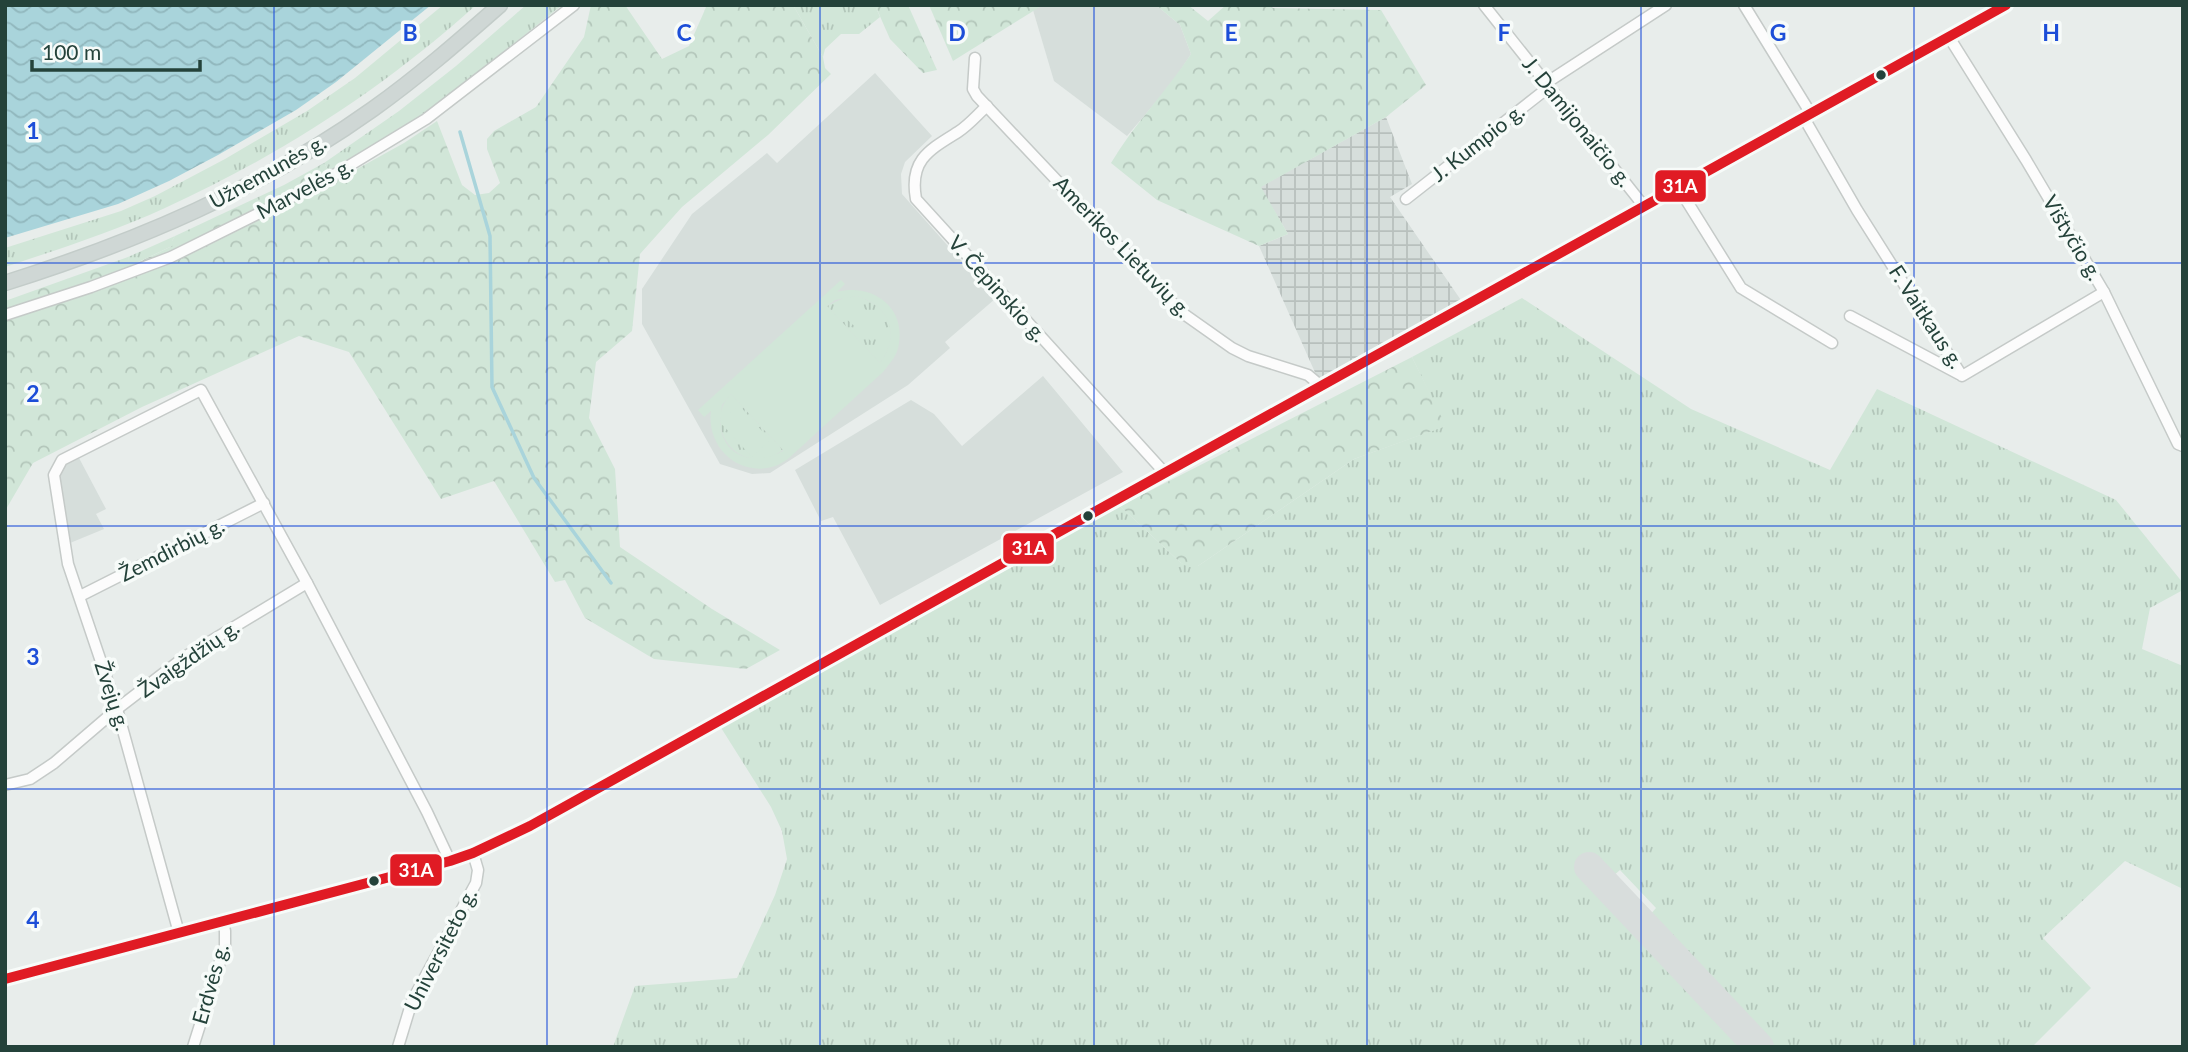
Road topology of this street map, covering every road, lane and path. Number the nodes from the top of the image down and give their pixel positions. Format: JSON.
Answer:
{"nodes":[{"id":1,"x":500,"y":5,"type":"edge"},
{"id":2,"x":574,"y":5,"type":"edge"},
{"id":3,"x":1484,"y":5,"type":"edge"},
{"id":4,"x":1667,"y":5,"type":"edge"},
{"id":5,"x":1744,"y":5,"type":"edge"},
{"id":6,"x":2006,"y":5,"type":"edge"},
{"id":7,"x":1949,"y":37,"type":"junction"},
{"id":8,"x":975,"y":58,"type":"dead end"},
{"id":9,"x":1547,"y":85,"type":"junction"},
{"id":10,"x":987,"y":106,"type":"junction"},
{"id":11,"x":1808,"y":116,"type":"junction"},
{"id":12,"x":1678,"y":187,"type":"junction"},
{"id":13,"x":1406,"y":200,"type":"dead end"},
{"id":14,"x":1643,"y":205,"type":"junction"},
{"id":15,"x":5,"y":284,"type":"edge"},
{"id":16,"x":2104,"y":292,"type":"junction"},
{"id":17,"x":5,"y":315,"type":"edge"},
{"id":18,"x":1850,"y":316,"type":"dead end"},
{"id":19,"x":1832,"y":343,"type":"dead end"},
{"id":20,"x":1962,"y":376,"type":"junction"},
{"id":21,"x":1321,"y":386,"type":"junction"},
{"id":22,"x":2183,"y":446,"type":"edge"},
{"id":23,"x":1164,"y":472,"type":"junction"},
{"id":24,"x":264,"y":503,"type":"junction"},
{"id":25,"x":307,"y":583,"type":"junction"},
{"id":26,"x":80,"y":596,"type":"junction"},
{"id":27,"x":117,"y":709,"type":"junction"},
{"id":28,"x":5,"y":785,"type":"edge"},
{"id":29,"x":473,"y":853,"type":"junction"},
{"id":30,"x":450,"y":861,"type":"junction"},
{"id":31,"x":223,"y":922,"type":"junction"},
{"id":32,"x":179,"y":933,"type":"junction"},
{"id":33,"x":5,"y":979,"type":"edge"},
{"id":34,"x":193,"y":1047,"type":"edge"},
{"id":35,"x":398,"y":1047,"type":"edge"}],
"edges":[{"from":1,"to":15,"type":"main road","name":"Užnemunės g."},
{"from":2,"to":17,"type":"street","name":"Marvelės g."},
{"from":3,"to":9,"type":"street","name":"J. Damijonaičio g."},
{"from":4,"to":9,"type":"street","name":"J. Kumpio g."},
{"from":5,"to":11,"type":"street","name":"F. Vaitkaus g."},
{"from":6,"to":7,"type":"street"},
{"from":7,"to":11,"type":"street"},
{"from":7,"to":16,"type":"street","name":"Vištyčio g."},
{"from":8,"to":10,"type":"street","name":"Amerikos Lietuvių g."},
{"from":9,"to":13,"type":"street","name":"J. Kumpio g."},
{"from":9,"to":14,"type":"street","name":"J. Damijonaičio g."},
{"from":10,"to":21,"type":"street","name":"Amerikos Lietuvių g."},
{"from":10,"to":23,"type":"street","name":"V. Čepinskio g."},
{"from":11,"to":12,"type":"street"},
{"from":11,"to":20,"type":"street","name":"F. Vaitkaus g."},
{"from":12,"to":14,"type":"street"},
{"from":12,"to":19,"type":"street"},
{"from":14,"to":21,"type":"street"},
{"from":16,"to":20,"type":"street","name":"F. Vaitkaus g."},
{"from":16,"to":22,"type":"street","name":"Vištyčio g."},
{"from":18,"to":20,"type":"street"},
{"from":21,"to":23,"type":"street"},
{"from":23,"to":29,"type":"street"},
{"from":24,"to":25,"type":"street"},
{"from":24,"to":26,"type":"street","name":"Žemdirbių g."},
{"from":24,"to":26,"type":"street","name":"Žvejų g."},
{"from":25,"to":27,"type":"street","name":"Žvaigždžių g."},
{"from":25,"to":30,"type":"street"},
{"from":26,"to":27,"type":"street","name":"Žvejų g."},
{"from":27,"to":28,"type":"street","name":"Žvaigždžių g."},
{"from":27,"to":32,"type":"street","name":"Žvejų g."},
{"from":29,"to":30,"type":"street"},
{"from":29,"to":35,"type":"street","name":"Universiteto g."},
{"from":30,"to":31,"type":"street"},
{"from":31,"to":32,"type":"street"},
{"from":31,"to":34,"type":"street","name":"Erdvės g."},
{"from":32,"to":33,"type":"street"}]}
